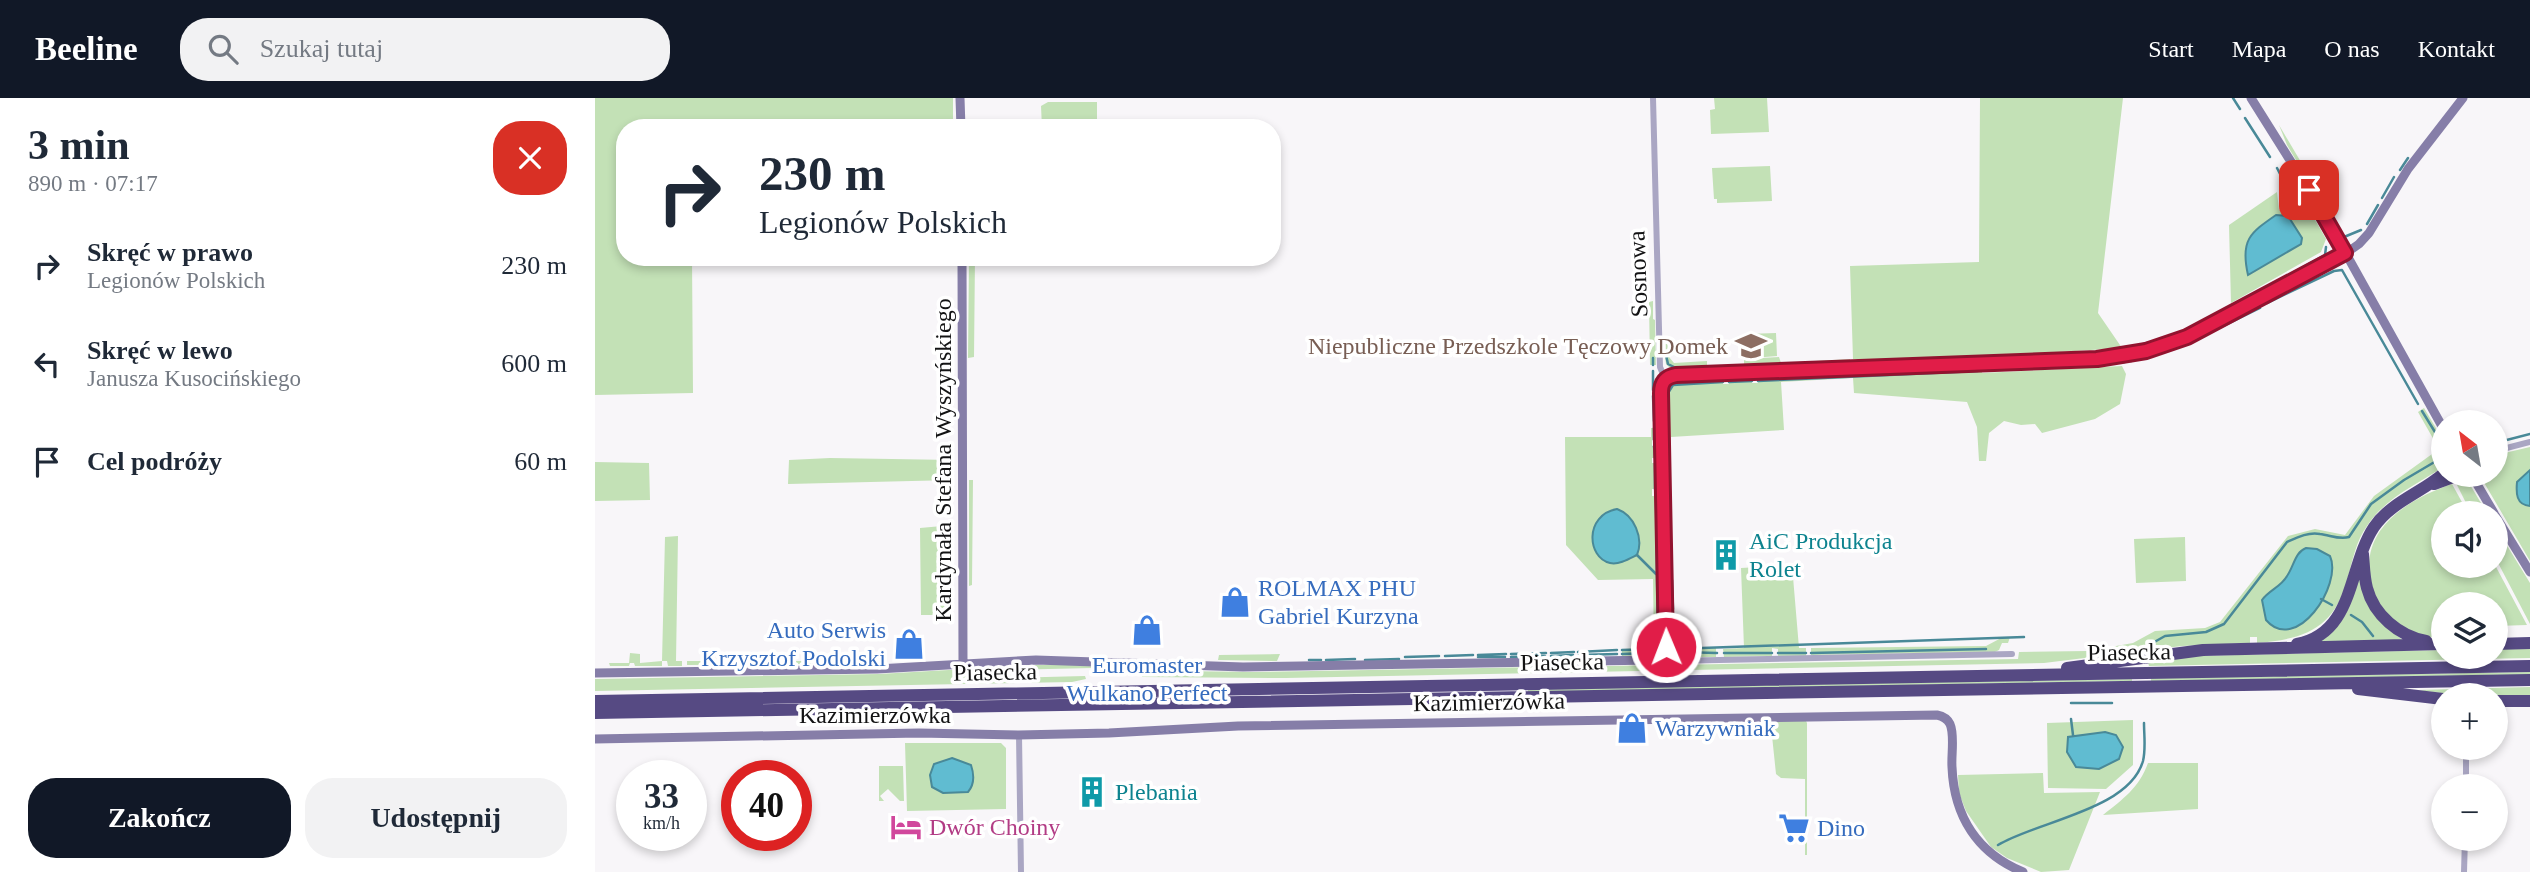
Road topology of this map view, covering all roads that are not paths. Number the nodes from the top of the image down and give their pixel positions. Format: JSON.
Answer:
{"nodes":[{"id":1,"x":1653,"y":98,"type":"edge"},
{"id":2,"x":2251,"y":98,"type":"edge"},
{"id":3,"x":2463,"y":98,"type":"edge"},
{"id":4,"x":960,"y":100,"type":"edge"},
{"id":5,"x":971,"y":102,"type":"dead end"},
{"id":6,"x":961,"y":119,"type":"edge"},
{"id":7,"x":2345,"y":253,"type":"junction"},
{"id":8,"x":962,"y":266,"type":"edge"},
{"id":9,"x":1665,"y":379,"type":"junction"},
{"id":10,"x":2433,"y":410,"type":"edge"},
{"id":11,"x":2530,"y":442,"type":"edge"},
{"id":12,"x":2508,"y":448,"type":"edge"},
{"id":13,"x":2430,"y":485,"type":"edge"},
{"id":14,"x":2508,"y":536,"type":"edge"},
{"id":15,"x":2363,"y":554,"type":"junction"},
{"id":16,"x":2530,"y":572,"type":"edge"},
{"id":17,"x":2431,"y":642,"type":"edge"},
{"id":18,"x":2530,"y":643,"type":"edge"},
{"id":19,"x":2431,"y":644,"type":"edge"},
{"id":20,"x":2508,"y":644,"type":"edge"},
{"id":21,"x":2258,"y":649,"type":"junction"},
{"id":22,"x":2012,"y":654,"type":"dead end"},
{"id":23,"x":1664,"y":658,"type":"junction"},
{"id":24,"x":963,"y":663,"type":"junction"},
{"id":25,"x":2530,"y":666,"type":"edge"},
{"id":26,"x":595,"y":673,"type":"edge"},
{"id":27,"x":1983,"y":676,"type":"junction"},
{"id":28,"x":2530,"y":680,"type":"edge"},
{"id":29,"x":2313,"y":683,"type":"junction"},
{"id":30,"x":2431,"y":698,"type":"edge"},
{"id":31,"x":595,"y":701,"type":"edge"},
{"id":32,"x":2508,"y":701,"type":"edge"},
{"id":33,"x":2530,"y":701,"type":"edge"},
{"id":34,"x":595,"y":713,"type":"edge"},
{"id":35,"x":1019,"y":735,"type":"junction"},
{"id":36,"x":595,"y":739,"type":"edge"},
{"id":37,"x":2465,"y":851,"type":"edge"},
{"id":38,"x":1021,"y":872,"type":"edge"},
{"id":39,"x":2023,"y":872,"type":"edge"},
{"id":40,"x":2464,"y":872,"type":"edge"}],
"edges":[{"from":1,"to":9,"type":"street","name":"Sosnowa"},
{"from":2,"to":7,"type":"street"},
{"from":3,"to":7,"type":"street"},
{"from":4,"to":5,"type":"street"},
{"from":4,"to":6,"type":"street"},
{"from":7,"to":9,"type":"street"},
{"from":7,"to":10,"type":"street"},
{"from":8,"to":24,"type":"street","name":"Kardynała Stefana Wyszyńskiego"},
{"from":9,"to":23,"type":"street","name":"Sosnowa"},
{"from":11,"to":12,"type":"street"},
{"from":13,"to":15,"type":"highway"},
{"from":14,"to":16,"type":"street"},
{"from":15,"to":17,"type":"highway"},
{"from":15,"to":21,"type":"highway"},
{"from":18,"to":20,"type":"highway"},
{"from":19,"to":21,"type":"highway"},
{"from":21,"to":27,"type":"highway"},
{"from":22,"to":23,"type":"street"},
{"from":23,"to":24,"type":"street"},
{"from":24,"to":26,"type":"street"},
{"from":25,"to":27,"type":"highway","name":"Piasecka"},
{"from":27,"to":31,"type":"highway","name":"Piasecka"},
{"from":28,"to":29,"type":"highway","name":"Piasecka"},
{"from":29,"to":30,"type":"highway"},
{"from":29,"to":34,"type":"highway","name":"Piasecka"},
{"from":32,"to":33,"type":"highway"},
{"from":35,"to":36,"type":"street","name":"Kazimierzówka"},
{"from":35,"to":38,"type":"street"},
{"from":35,"to":39,"type":"street","name":"Kazimierzówka"},
{"from":37,"to":40,"type":"street"}]}
